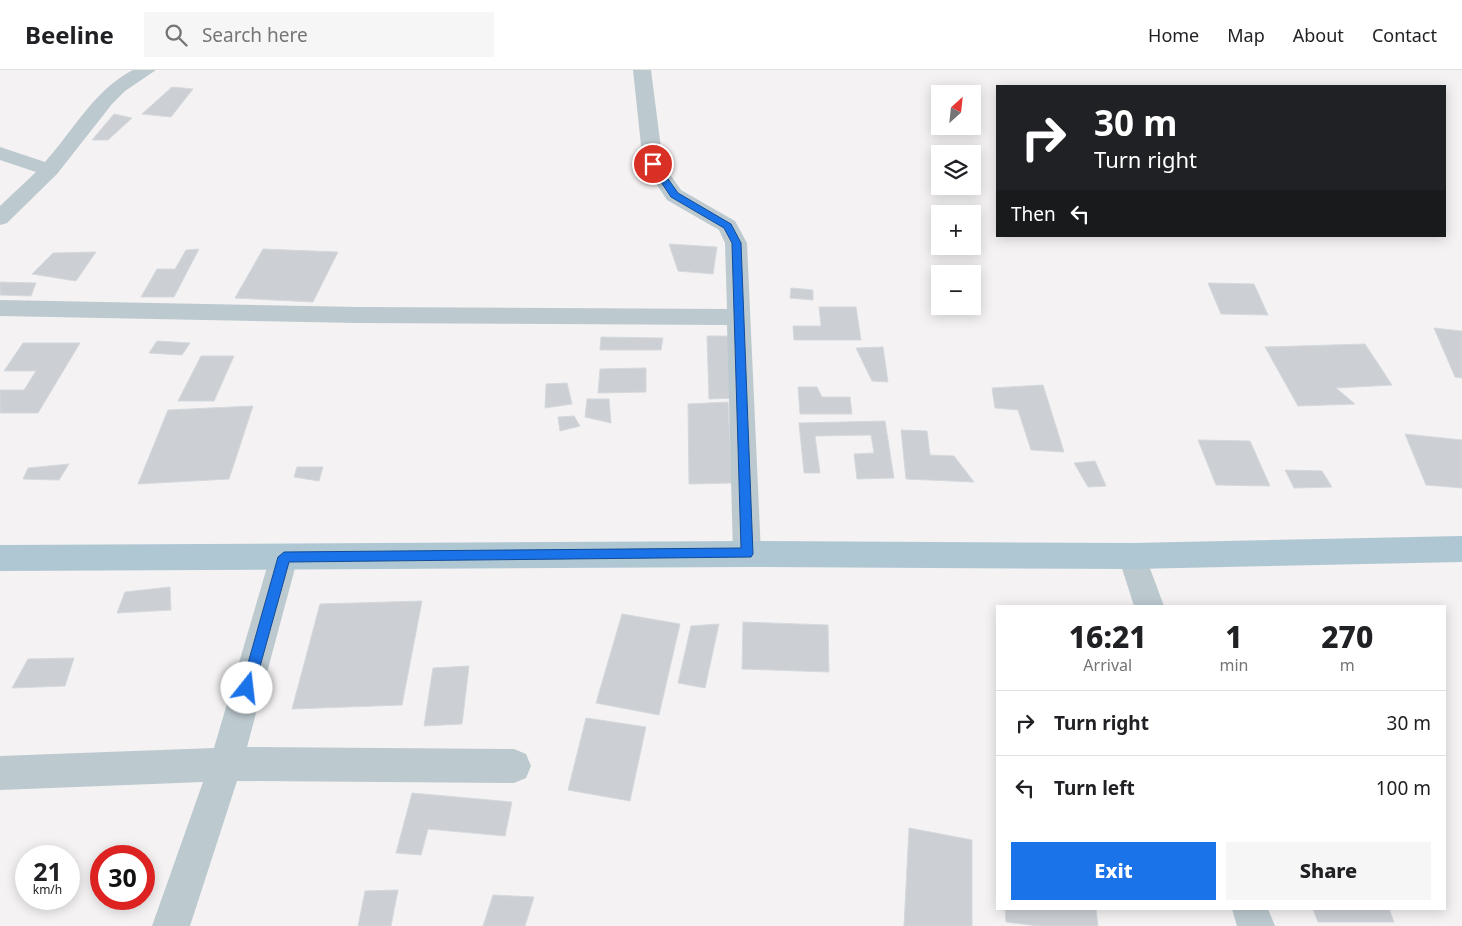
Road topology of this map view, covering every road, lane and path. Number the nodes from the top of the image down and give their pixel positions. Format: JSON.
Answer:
{"nodes":[{"id":1,"x":147,"y":70,"type":"edge"},
{"id":2,"x":642,"y":70,"type":"edge"},
{"id":3,"x":0,"y":153,"type":"edge"},
{"id":4,"x":50,"y":170,"type":"junction"},
{"id":5,"x":0,"y":218,"type":"edge"},
{"id":6,"x":0,"y":308,"type":"edge"},
{"id":7,"x":740,"y":318,"type":"junction"},
{"id":8,"x":1462,"y":549,"type":"edge"},
{"id":9,"x":747,"y":554,"type":"junction"},
{"id":10,"x":1132,"y":556,"type":"junction"},
{"id":11,"x":284,"y":557,"type":"junction"},
{"id":12,"x":0,"y":558,"type":"edge"},
{"id":13,"x":1149,"y":605,"type":"edge"},
{"id":14,"x":226,"y":764,"type":"junction"},
{"id":15,"x":514,"y":766,"type":"dead end"},
{"id":16,"x":0,"y":773,"type":"edge"},
{"id":17,"x":1250,"y":910,"type":"edge"},
{"id":18,"x":171,"y":926,"type":"edge"},
{"id":19,"x":1256,"y":926,"type":"edge"}],
"edges":[{"from":1,"to":4,"type":"street"},
{"from":2,"to":7,"type":"street"},
{"from":3,"to":4,"type":"street"},
{"from":4,"to":5,"type":"street"},
{"from":6,"to":7,"type":"street"},
{"from":7,"to":9,"type":"street"},
{"from":8,"to":10,"type":"main road"},
{"from":9,"to":10,"type":"main road"},
{"from":9,"to":11,"type":"main road"},
{"from":10,"to":13,"type":"street"},
{"from":11,"to":12,"type":"main road"},
{"from":11,"to":14,"type":"street"},
{"from":14,"to":15,"type":"street"},
{"from":14,"to":16,"type":"street"},
{"from":14,"to":18,"type":"street"},
{"from":17,"to":19,"type":"street"}]}
